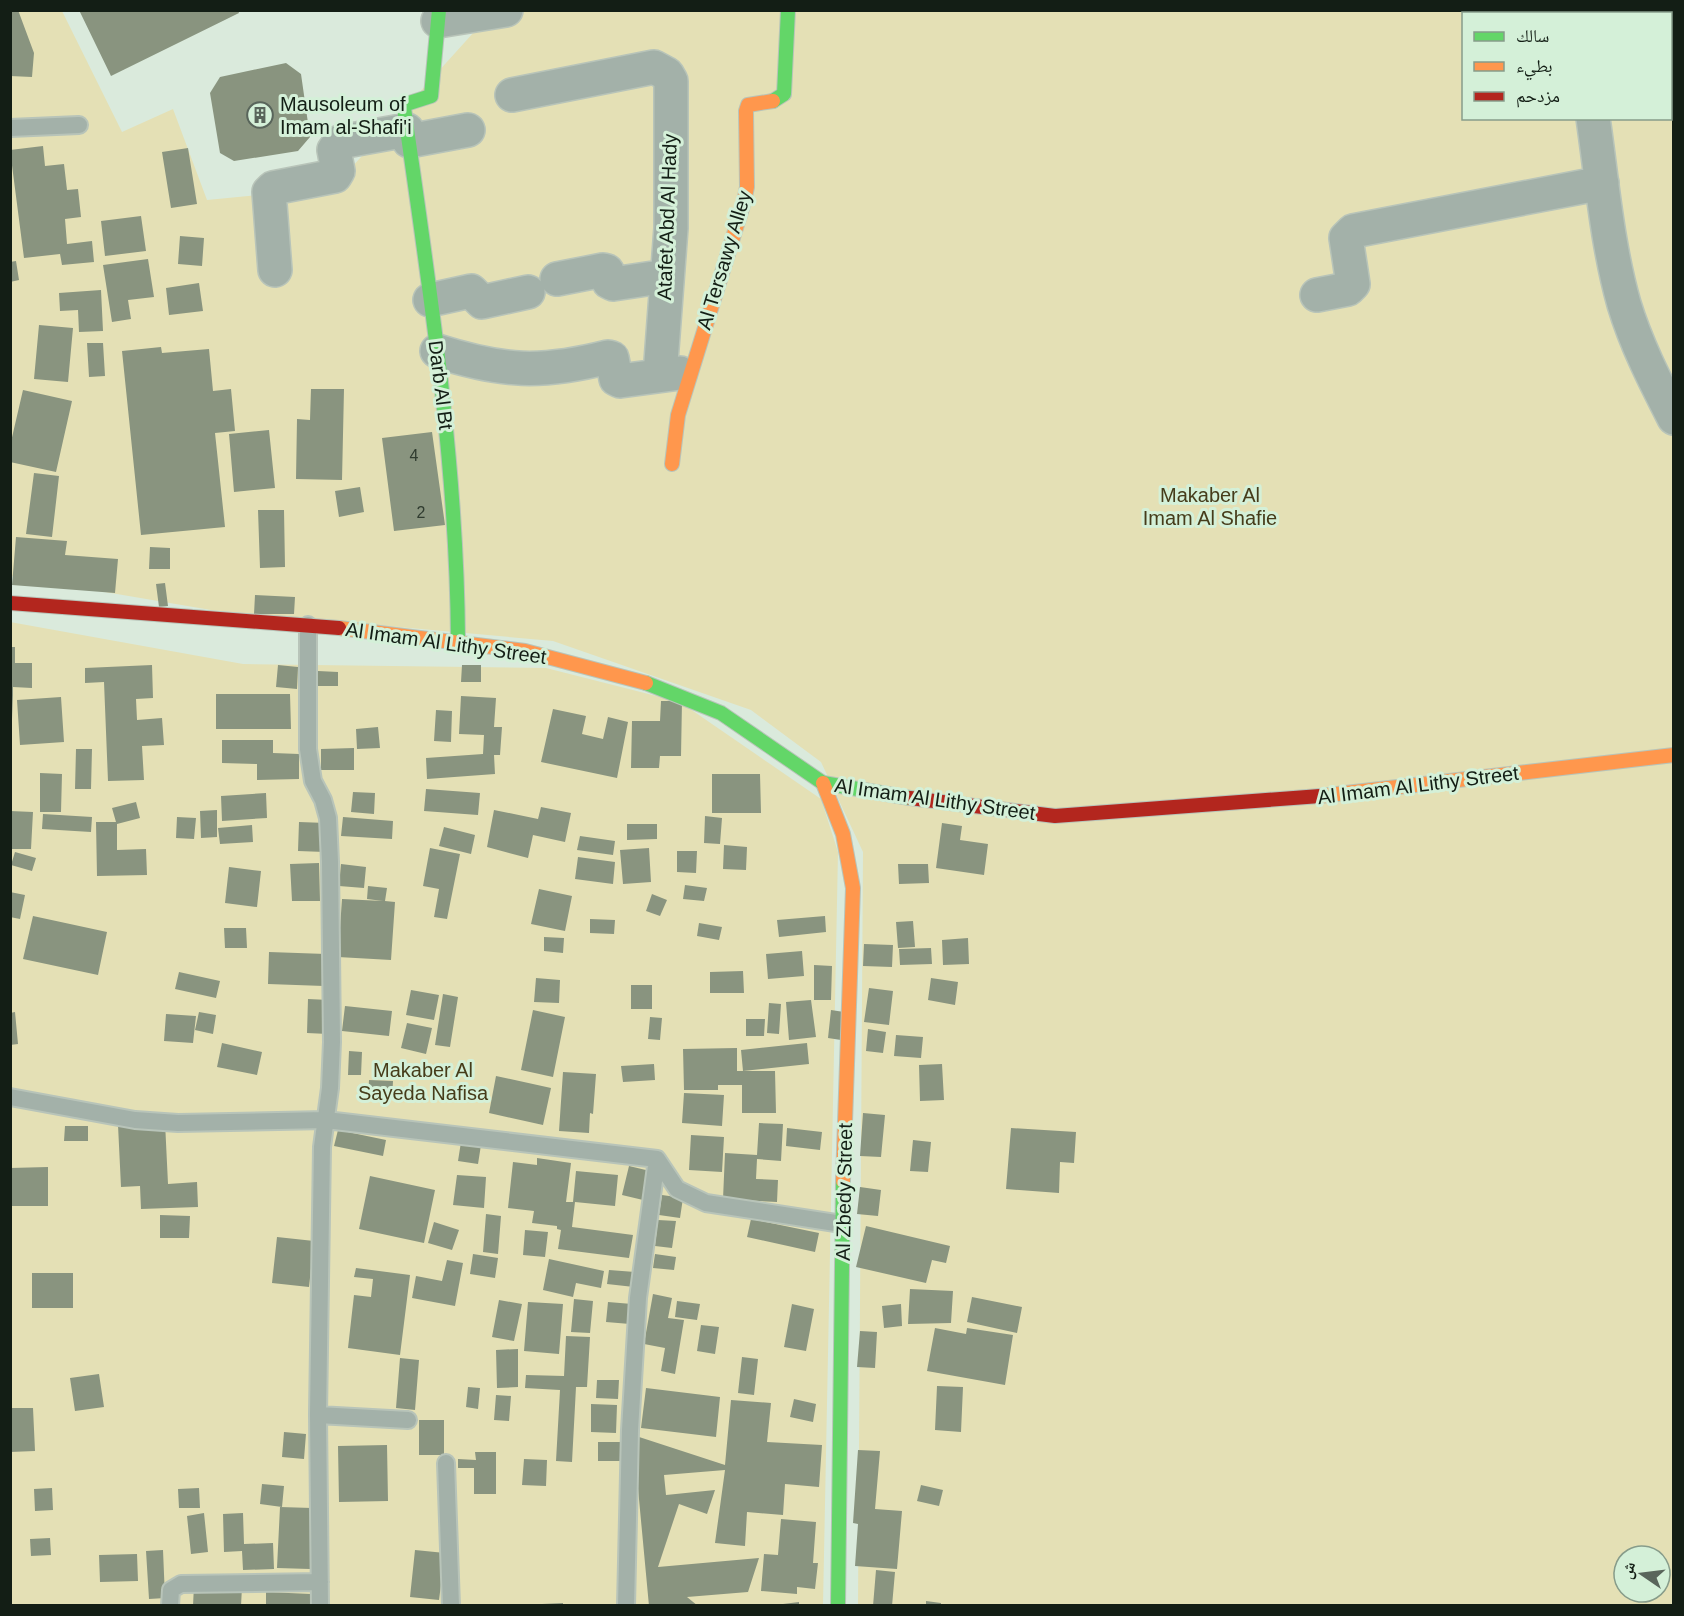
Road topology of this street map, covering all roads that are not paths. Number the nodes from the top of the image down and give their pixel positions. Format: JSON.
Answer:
{"nodes":[{"id":1,"x":506,"y":10,"type":"edge"},
{"id":2,"x":788,"y":10,"type":"edge"},
{"id":3,"x":439,"y":16,"type":"edge"},
{"id":4,"x":512,"y":95,"type":"dead end"},
{"id":5,"x":1593,"y":120,"type":"edge"},
{"id":6,"x":79,"y":125,"type":"dead end"},
{"id":7,"x":10,"y":128,"type":"edge"},
{"id":8,"x":468,"y":130,"type":"dead end"},
{"id":9,"x":408,"y":135,"type":"junction"},
{"id":10,"x":1602,"y":183,"type":"junction"},
{"id":11,"x":275,"y":270,"type":"dead end"},
{"id":12,"x":667,"y":276,"type":"junction"},
{"id":13,"x":1317,"y":295,"type":"dead end"},
{"id":14,"x":430,"y":300,"type":"junction"},
{"id":15,"x":437,"y":351,"type":"junction"},
{"id":16,"x":675,"y":374,"type":"junction"},
{"id":17,"x":1674,"y":418,"type":"edge"},
{"id":18,"x":672,"y":464,"type":"dead end"},
{"id":19,"x":10,"y":603,"type":"edge"},
{"id":20,"x":308,"y":625,"type":"junction"},
{"id":21,"x":458,"y":641,"type":"junction"},
{"id":22,"x":1674,"y":755,"type":"edge"},
{"id":23,"x":823,"y":783,"type":"junction"},
{"id":24,"x":10,"y":1097,"type":"edge"},
{"id":25,"x":326,"y":1120,"type":"junction"},
{"id":26,"x":657,"y":1159,"type":"junction"},
{"id":27,"x":842,"y":1224,"type":"junction"},
{"id":28,"x":318,"y":1415,"type":"junction"},
{"id":29,"x":408,"y":1420,"type":"dead end"},
{"id":30,"x":446,"y":1463,"type":"dead end"},
{"id":31,"x":320,"y":1582,"type":"junction"},
{"id":32,"x":170,"y":1605,"type":"edge"},
{"id":33,"x":320,"y":1605,"type":"edge"},
{"id":34,"x":451,"y":1605,"type":"edge"},
{"id":35,"x":626,"y":1605,"type":"edge"},
{"id":36,"x":838,"y":1605,"type":"edge"}],
"edges":[{"from":1,"to":3,"type":"street"},
{"from":2,"to":16,"type":"street","name":"Al Tersawy Alley"},
{"from":3,"to":9,"type":"street","name":"Darb Al Bt"},
{"from":4,"to":12,"type":"street","name":"Atafet Abd Al Hady"},
{"from":5,"to":10,"type":"street"},
{"from":6,"to":7,"type":"lane"},
{"from":8,"to":9,"type":"street"},
{"from":9,"to":11,"type":"street"},
{"from":9,"to":14,"type":"street","name":"Darb Al Bt"},
{"from":10,"to":13,"type":"street"},
{"from":10,"to":17,"type":"street"},
{"from":12,"to":14,"type":"street"},
{"from":12,"to":16,"type":"street","name":"Atafet Abd Al Hady"},
{"from":14,"to":15,"type":"street","name":"Darb Al Bt"},
{"from":15,"to":16,"type":"street"},
{"from":15,"to":21,"type":"street","name":"Darb Al Bt"},
{"from":16,"to":18,"type":"street","name":"Al Tersawy Alley"},
{"from":19,"to":20,"type":"street","name":"Al Imam Al Lithy Street"},
{"from":20,"to":21,"type":"street","name":"Al Imam Al Lithy Street"},
{"from":20,"to":25,"type":"lane"},
{"from":21,"to":23,"type":"street","name":"Al Imam Al Lithy Street"},
{"from":22,"to":23,"type":"street","name":"Al Imam Al Lithy Street"},
{"from":23,"to":27,"type":"street","name":"Al Zbedy Street"},
{"from":24,"to":25,"type":"lane"},
{"from":25,"to":26,"type":"lane"},
{"from":25,"to":28,"type":"lane"},
{"from":26,"to":27,"type":"lane"},
{"from":26,"to":35,"type":"lane"},
{"from":27,"to":36,"type":"street","name":"Al Zbedy Street"},
{"from":28,"to":29,"type":"lane"},
{"from":28,"to":31,"type":"lane"},
{"from":30,"to":34,"type":"lane"},
{"from":31,"to":32,"type":"lane"},
{"from":31,"to":33,"type":"lane"}]}
